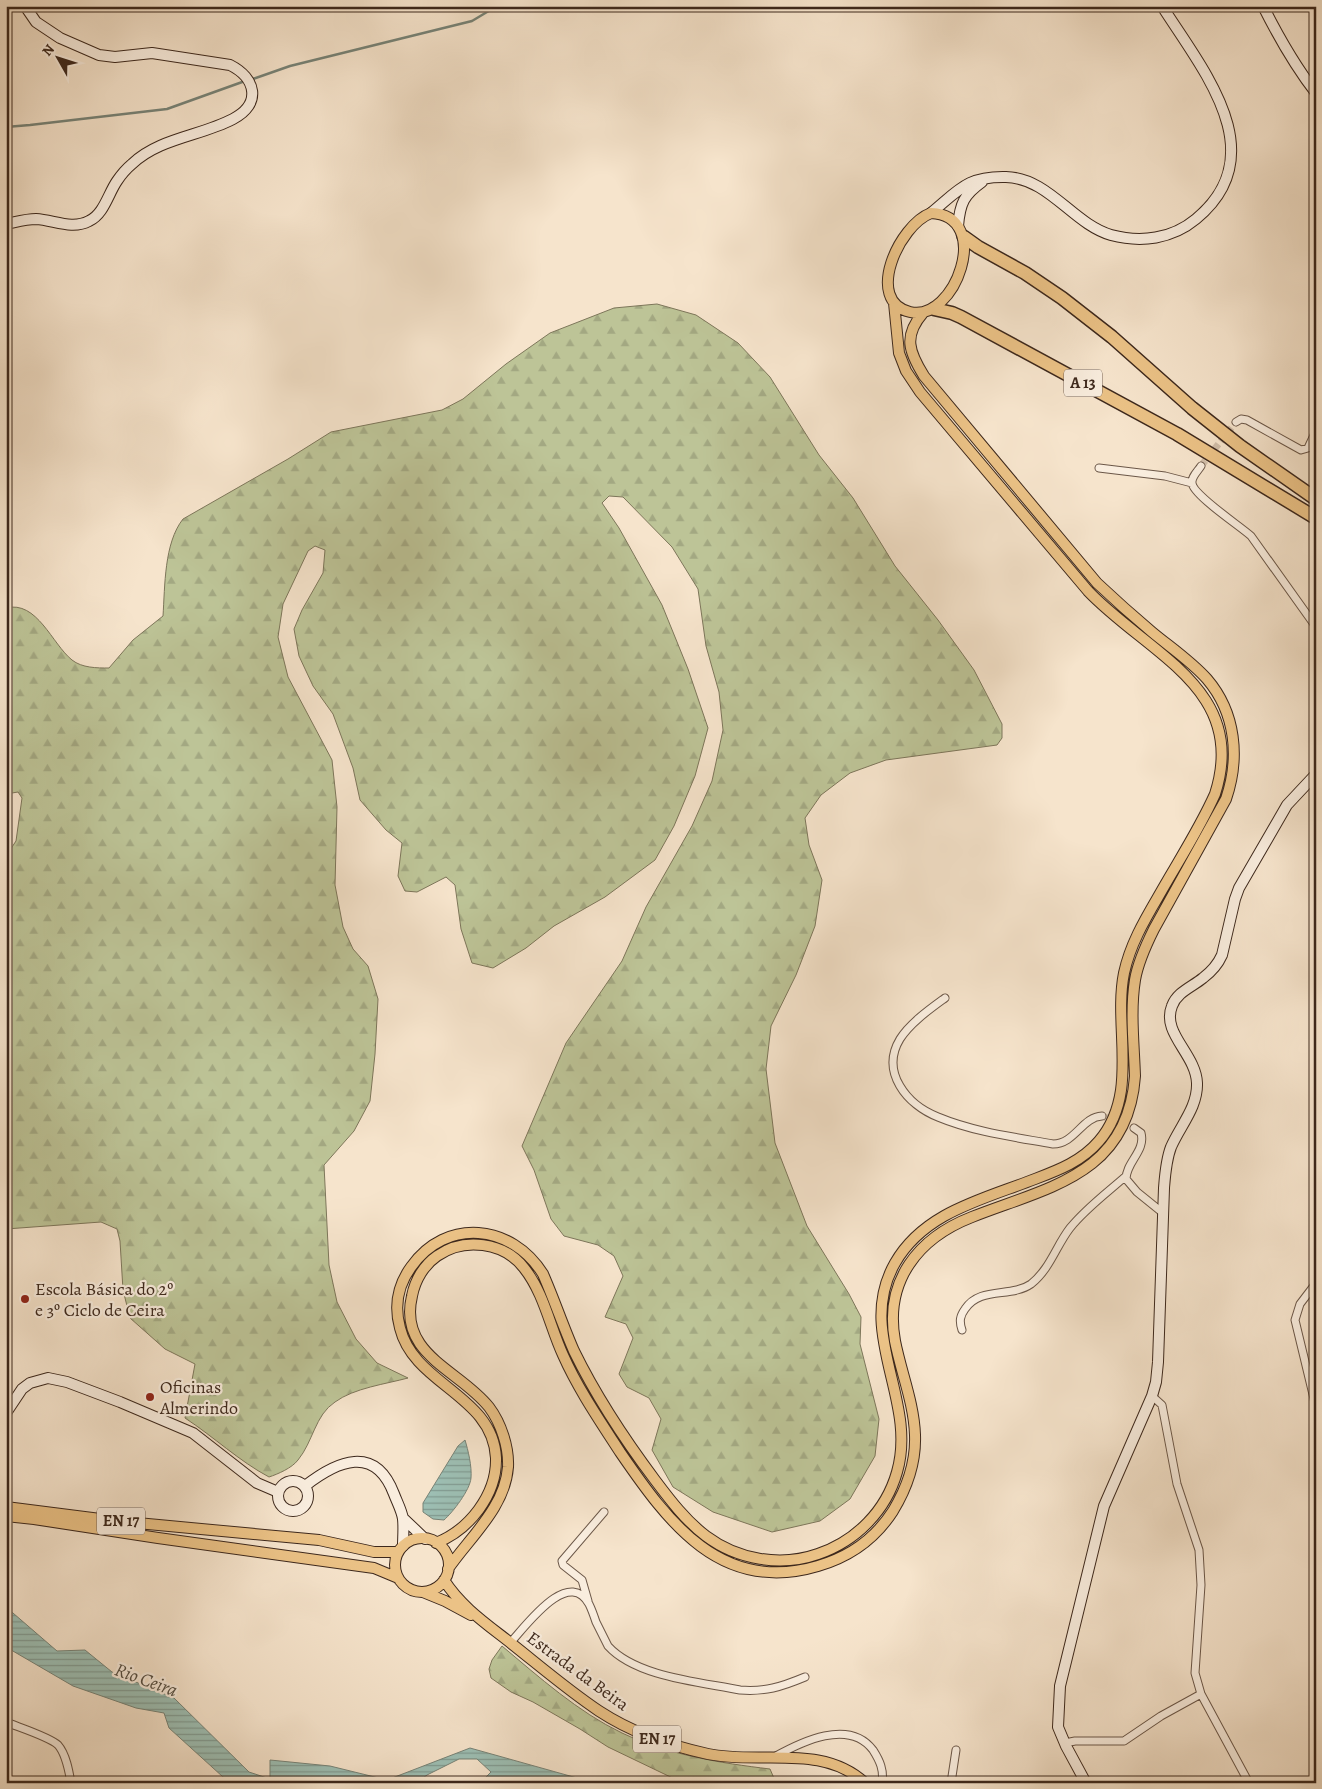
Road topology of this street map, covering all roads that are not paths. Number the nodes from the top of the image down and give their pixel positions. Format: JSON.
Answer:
{"nodes":[{"id":1,"x":24,"y":6,"type":"edge"},
{"id":2,"x":1162,"y":6,"type":"edge"},
{"id":3,"x":1263,"y":6,"type":"edge"},
{"id":4,"x":1316,"y":93,"type":"edge"},
{"id":5,"x":985,"y":179,"type":"junction"},
{"id":6,"x":931,"y":213,"type":"junction"},
{"id":7,"x":6,"y":224,"type":"edge"},
{"id":8,"x":961,"y":232,"type":"junction"},
{"id":9,"x":894,"y":302,"type":"junction"},
{"id":10,"x":928,"y":311,"type":"junction"},
{"id":11,"x":1236,"y":422,"type":"dead end"},
{"id":12,"x":1316,"y":431,"type":"edge"},
{"id":13,"x":1201,"y":466,"type":"tunnel mouth"},
{"id":14,"x":1098,"y":468,"type":"dead end"},
{"id":15,"x":1192,"y":483,"type":"junction"},
{"id":16,"x":1316,"y":499,"type":"edge"},
{"id":17,"x":1316,"y":518,"type":"edge"},
{"id":18,"x":1316,"y":627,"type":"edge"},
{"id":19,"x":1316,"y":774,"type":"edge"},
{"id":20,"x":945,"y":998,"type":"dead end"},
{"id":21,"x":1102,"y":1116,"type":"dead end"},
{"id":22,"x":1134,"y":1128,"type":"dead end"},
{"id":23,"x":1126,"y":1176,"type":"junction"},
{"id":24,"x":1164,"y":1212,"type":"junction"},
{"id":25,"x":1316,"y":1283,"type":"edge"},
{"id":26,"x":962,"y":1330,"type":"dead end"},
{"id":27,"x":1152,"y":1396,"type":"junction"},
{"id":28,"x":1316,"y":1407,"type":"edge"},
{"id":29,"x":6,"y":1413,"type":"edge"},
{"id":30,"x":305,"y":1486,"type":"junction"},
{"id":31,"x":278,"y":1492,"type":"junction"},
{"id":32,"x":6,"y":1507,"type":"edge"},
{"id":33,"x":604,"y":1512,"type":"dead end"},
{"id":34,"x":6,"y":1516,"type":"edge"},
{"id":35,"x":403,"y":1518,"type":"junction"},
{"id":36,"x":426,"y":1539,"type":"junction"},
{"id":37,"x":436,"y":1542,"type":"junction"},
{"id":38,"x":400,"y":1549,"type":"junction"},
{"id":39,"x":448,"y":1570,"type":"junction"},
{"id":40,"x":398,"y":1578,"type":"junction"},
{"id":41,"x":444,"y":1580,"type":"junction"},
{"id":42,"x":423,"y":1592,"type":"junction"},
{"id":43,"x":589,"y":1603,"type":"junction"},
{"id":44,"x":479,"y":1619,"type":"junction"},
{"id":45,"x":510,"y":1643,"type":"junction"},
{"id":46,"x":805,"y":1677,"type":"dead end"},
{"id":47,"x":1201,"y":1694,"type":"junction"},
{"id":48,"x":6,"y":1722,"type":"edge"},
{"id":49,"x":1065,"y":1744,"type":"junction"},
{"id":50,"x":956,"y":1750,"type":"dead end"},
{"id":51,"x":773,"y":1758,"type":"junction"},
{"id":52,"x":71,"y":1783,"type":"edge"},
{"id":53,"x":865,"y":1783,"type":"edge"},
{"id":54,"x":882,"y":1783,"type":"edge"},
{"id":55,"x":951,"y":1783,"type":"edge"},
{"id":56,"x":1086,"y":1783,"type":"edge"},
{"id":57,"x":1249,"y":1783,"type":"edge"}],
"edges":[{"from":1,"to":7,"type":"street"},
{"from":2,"to":5,"type":"street"},
{"from":3,"to":4,"type":"street"},
{"from":5,"to":6,"type":"street"},
{"from":5,"to":8,"type":"street"},
{"from":6,"to":8,"type":"main road"},
{"from":6,"to":9,"type":"main road"},
{"from":8,"to":10,"type":"main road"},
{"from":8,"to":16,"type":"highway"},
{"from":9,"to":10,"type":"main road"},
{"from":9,"to":37,"type":"main road"},
{"from":10,"to":17,"type":"highway","number":"A 13"},
{"from":10,"to":39,"type":"main road"},
{"from":11,"to":12,"type":"street"},
{"from":13,"to":15,"type":"street"},
{"from":14,"to":15,"type":"street"},
{"from":15,"to":18,"type":"street"},
{"from":19,"to":24,"type":"street"},
{"from":20,"to":21,"type":"street"},
{"from":22,"to":23,"type":"street"},
{"from":23,"to":24,"type":"street"},
{"from":23,"to":26,"type":"street"},
{"from":24,"to":27,"type":"street"},
{"from":25,"to":28,"type":"street"},
{"from":27,"to":47,"type":"street"},
{"from":27,"to":49,"type":"street"},
{"from":29,"to":31,"type":"street"},
{"from":30,"to":31,"type":"street"},
{"from":30,"to":31,"type":"street"},
{"from":30,"to":35,"type":"street"},
{"from":32,"to":38,"type":"main road","number":"EN 17"},
{"from":33,"to":43,"type":"street"},
{"from":34,"to":40,"type":"main road","number":"EN 17"},
{"from":35,"to":36,"type":"street"},
{"from":35,"to":38,"type":"street"},
{"from":36,"to":37,"type":"main road"},
{"from":36,"to":38,"type":"main road"},
{"from":37,"to":39,"type":"main road"},
{"from":38,"to":40,"type":"main road"},
{"from":39,"to":41,"type":"main road"},
{"from":40,"to":42,"type":"main road"},
{"from":41,"to":42,"type":"main road"},
{"from":41,"to":44,"type":"main road","name":"Estrada da Beira","number":"EN 17"},
{"from":42,"to":44,"type":"main road","name":"Estrada da Beira","number":"EN 17"},
{"from":43,"to":45,"type":"street"},
{"from":43,"to":46,"type":"street"},
{"from":44,"to":45,"type":"main road","name":"Estrada da Beira","number":"EN 17"},
{"from":45,"to":51,"type":"main road","name":"Estrada da Beira","number":"EN 17"},
{"from":47,"to":49,"type":"street"},
{"from":47,"to":57,"type":"street"},
{"from":48,"to":52,"type":"street"},
{"from":49,"to":56,"type":"street"},
{"from":50,"to":55,"type":"street"},
{"from":51,"to":53,"type":"main road","name":"Estrada da Beira","number":"EN 17"},
{"from":51,"to":54,"type":"street"}]}
